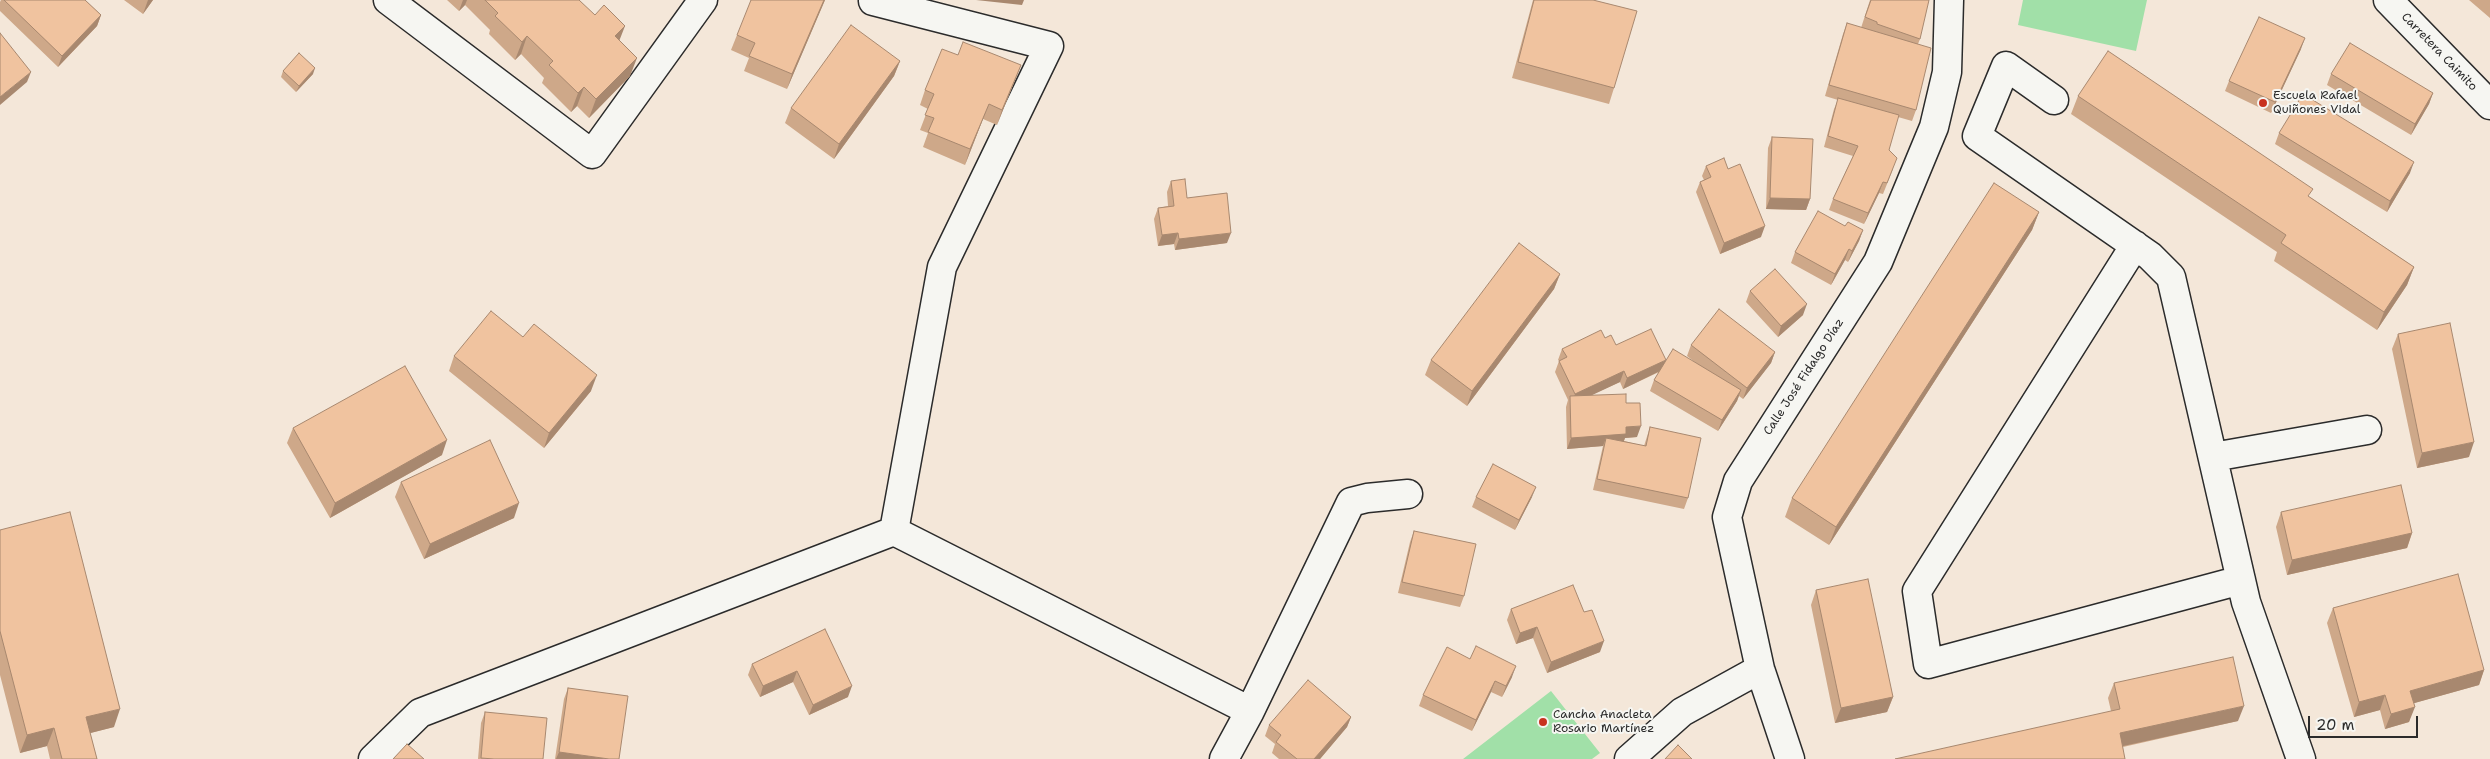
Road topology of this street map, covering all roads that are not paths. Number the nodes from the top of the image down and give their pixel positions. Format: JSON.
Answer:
{"nodes":[{"id":1,"x":388,"y":0,"type":"edge"},
{"id":2,"x":703,"y":0,"type":"edge"},
{"id":3,"x":1949,"y":0,"type":"edge"},
{"id":4,"x":2388,"y":0,"type":"edge"},
{"id":5,"x":873,"y":1,"type":"edge"},
{"id":6,"x":2054,"y":100,"type":"dead end"},
{"id":7,"x":2490,"y":105,"type":"edge"},
{"id":8,"x":2134,"y":246,"type":"junction"},
{"id":9,"x":2367,"y":430,"type":"dead end"},
{"id":10,"x":2213,"y":457,"type":"junction"},
{"id":11,"x":1408,"y":494,"type":"dead end"},
{"id":12,"x":894,"y":531,"type":"junction"},
{"id":13,"x":2241,"y":580,"type":"junction"},
{"id":14,"x":1760,"y":669,"type":"junction"},
{"id":15,"x":1250,"y":711,"type":"junction"},
{"id":16,"x":373,"y":759,"type":"edge"},
{"id":17,"x":1224,"y":759,"type":"edge"},
{"id":18,"x":1629,"y":759,"type":"edge"},
{"id":19,"x":1790,"y":759,"type":"edge"},
{"id":20,"x":2301,"y":759,"type":"edge"}],
"edges":[{"from":1,"to":2,"type":"street"},
{"from":3,"to":14,"type":"street","name":"Calle José Fidalgo Díaz"},
{"from":4,"to":7,"type":"street","name":"Carretera Caimito"},
{"from":5,"to":12,"type":"street"},
{"from":6,"to":8,"type":"street"},
{"from":8,"to":10,"type":"street"},
{"from":8,"to":13,"type":"street"},
{"from":9,"to":10,"type":"street"},
{"from":10,"to":13,"type":"street"},
{"from":11,"to":15,"type":"street"},
{"from":12,"to":15,"type":"street"},
{"from":12,"to":16,"type":"street"},
{"from":13,"to":20,"type":"street"},
{"from":14,"to":18,"type":"street"},
{"from":14,"to":19,"type":"street","name":"Calle José Fidalgo Díaz"},
{"from":15,"to":17,"type":"street"}]}
